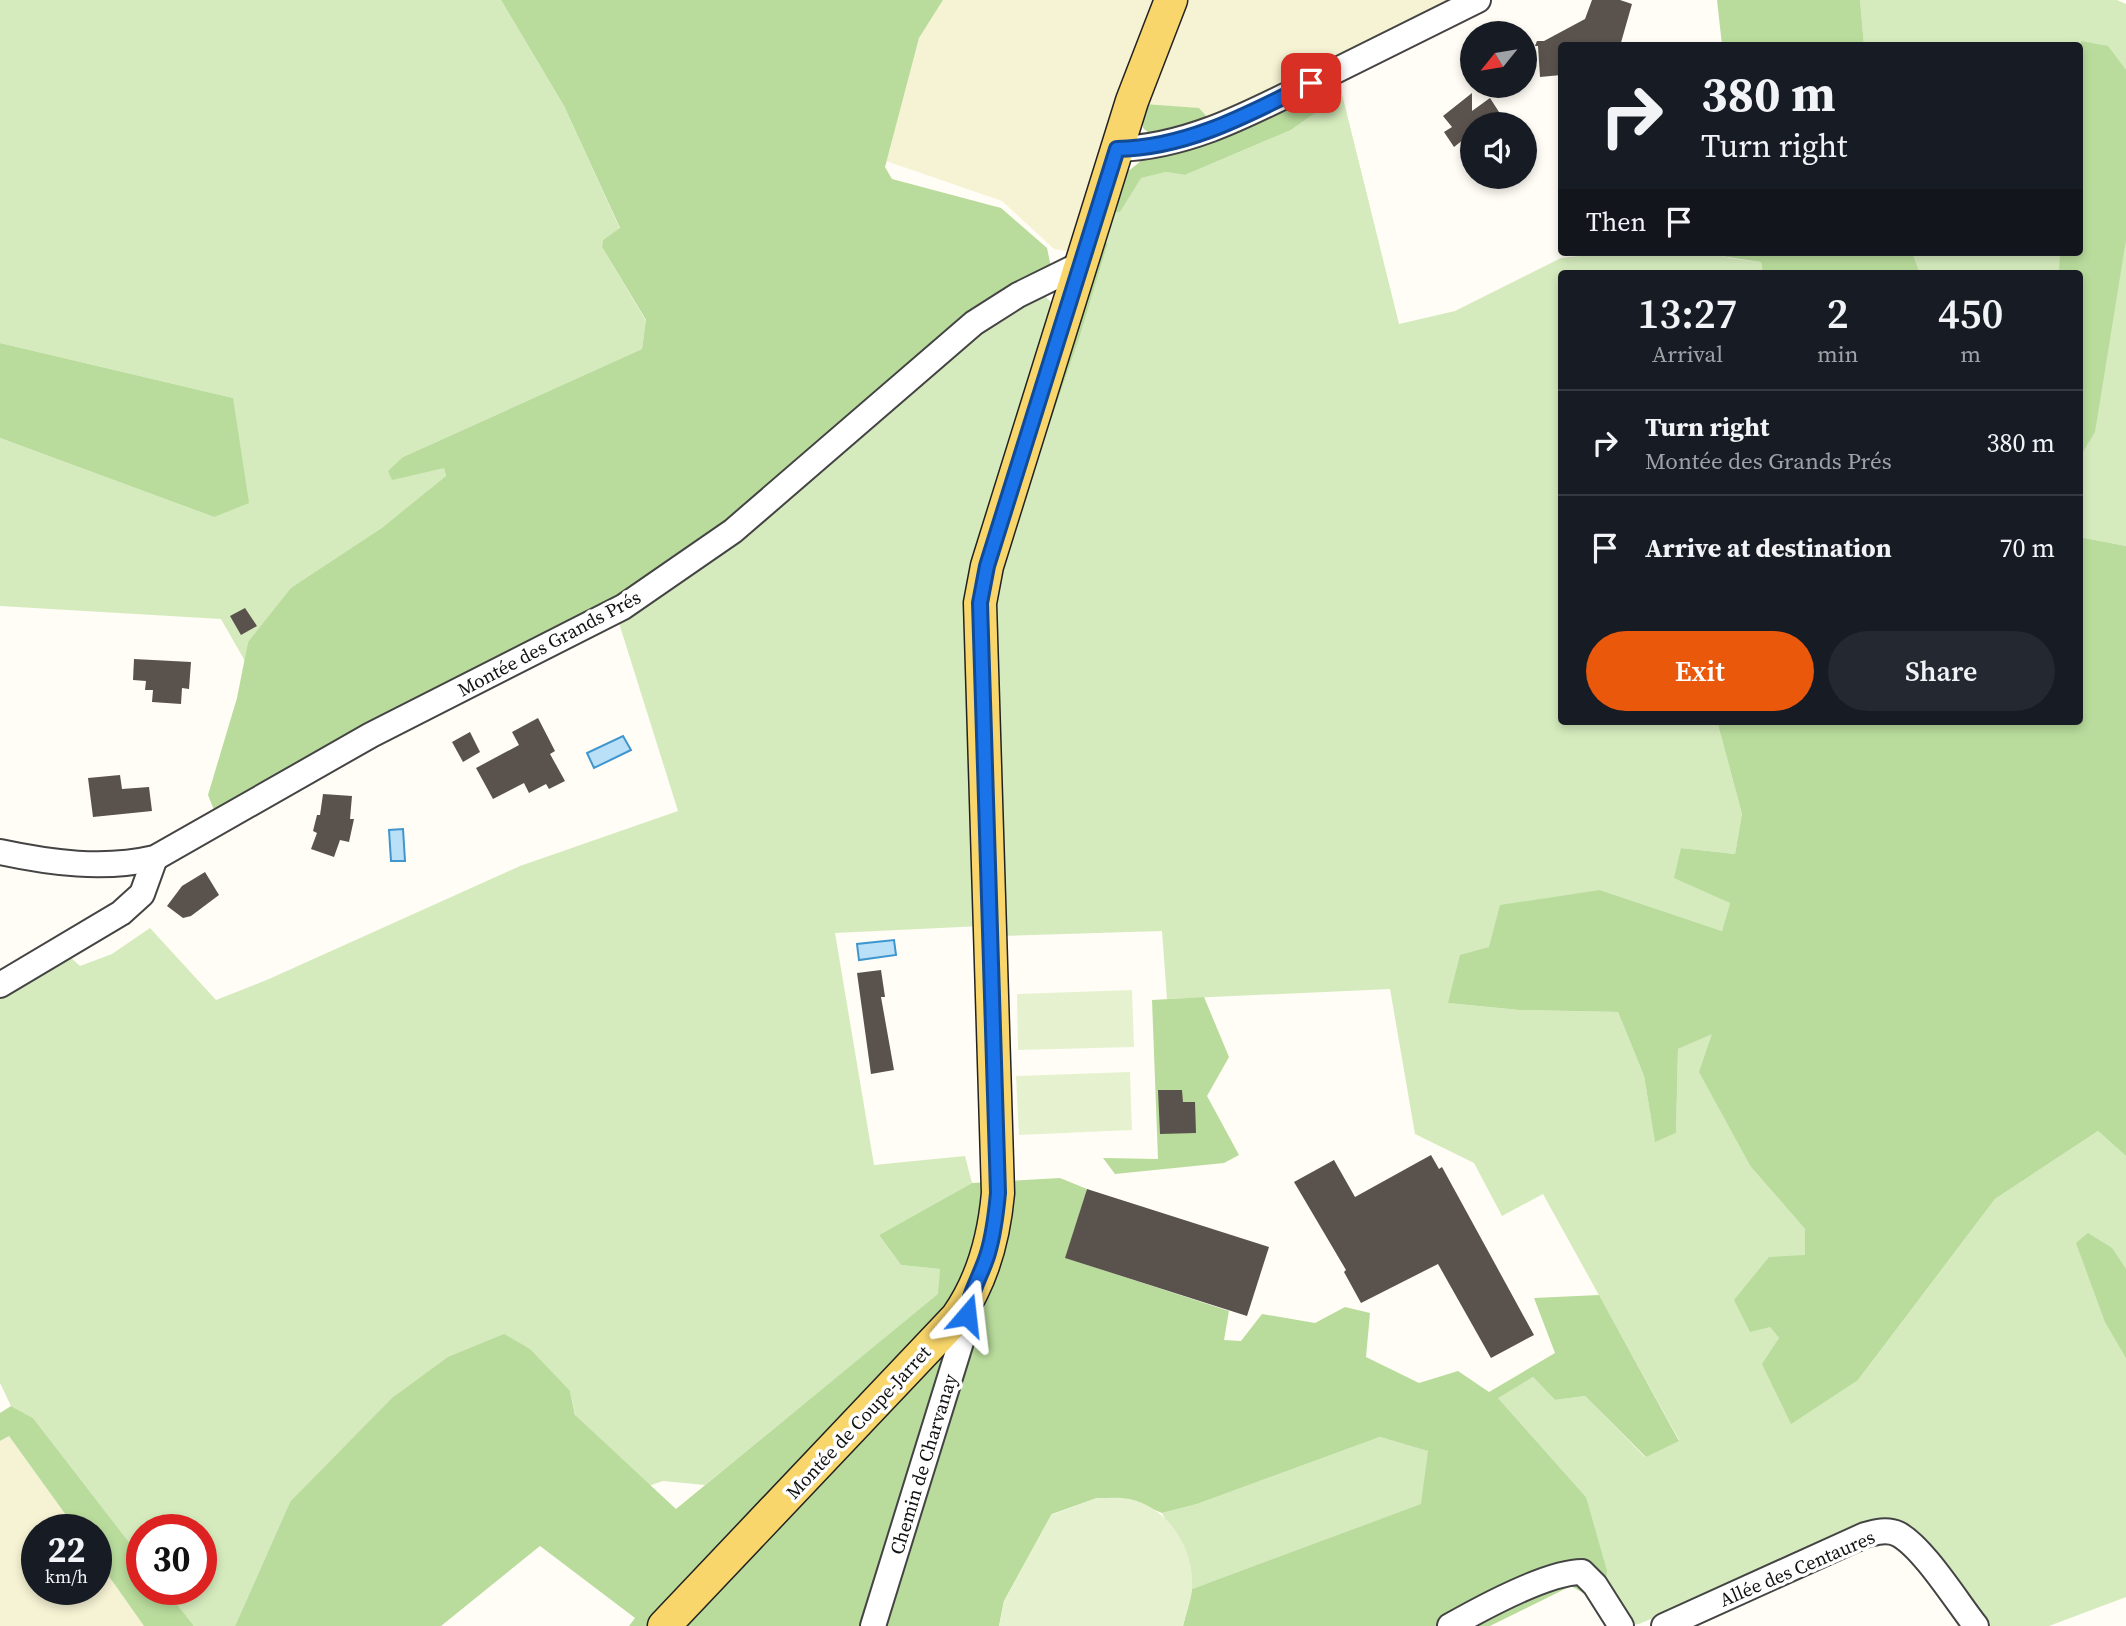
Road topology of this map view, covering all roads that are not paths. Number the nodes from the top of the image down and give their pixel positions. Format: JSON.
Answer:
{"nodes":[{"id":1,"x":1171,"y":0,"type":"edge"},
{"id":2,"x":1478,"y":0,"type":"edge"},
{"id":3,"x":1117,"y":149,"type":"junction"},
{"id":4,"x":1081,"y":264,"type":"junction"},
{"id":5,"x":0,"y":852,"type":"edge"},
{"id":6,"x":155,"y":858,"type":"junction"},
{"id":7,"x":0,"y":985,"type":"edge"},
{"id":8,"x":968,"y":1301,"type":"junction"},
{"id":9,"x":664,"y":1626,"type":"edge"},
{"id":10,"x":873,"y":1626,"type":"edge"},
{"id":11,"x":1450,"y":1626,"type":"edge"},
{"id":12,"x":1621,"y":1626,"type":"edge"},
{"id":13,"x":1664,"y":1626,"type":"edge"},
{"id":14,"x":1976,"y":1626,"type":"edge"}],
"edges":[{"from":1,"to":3,"type":"main road","name":"Montée de Coupe-Jarret"},
{"from":2,"to":3,"type":"street"},
{"from":3,"to":4,"type":"main road","name":"Montée de Coupe-Jarret"},
{"from":4,"to":6,"type":"street","name":"Montée des Grands Prés"},
{"from":4,"to":8,"type":"main road","name":"Montée de Coupe-Jarret"},
{"from":5,"to":6,"type":"street","name":"Montée des Grands Prés"},
{"from":6,"to":7,"type":"street"},
{"from":8,"to":9,"type":"main road","name":"Montée de Coupe-Jarret"},
{"from":8,"to":10,"type":"street","name":"Chemin de Charvanay"},
{"from":11,"to":12,"type":"street"},
{"from":13,"to":14,"type":"street","name":"Allée des Centaures"}]}
